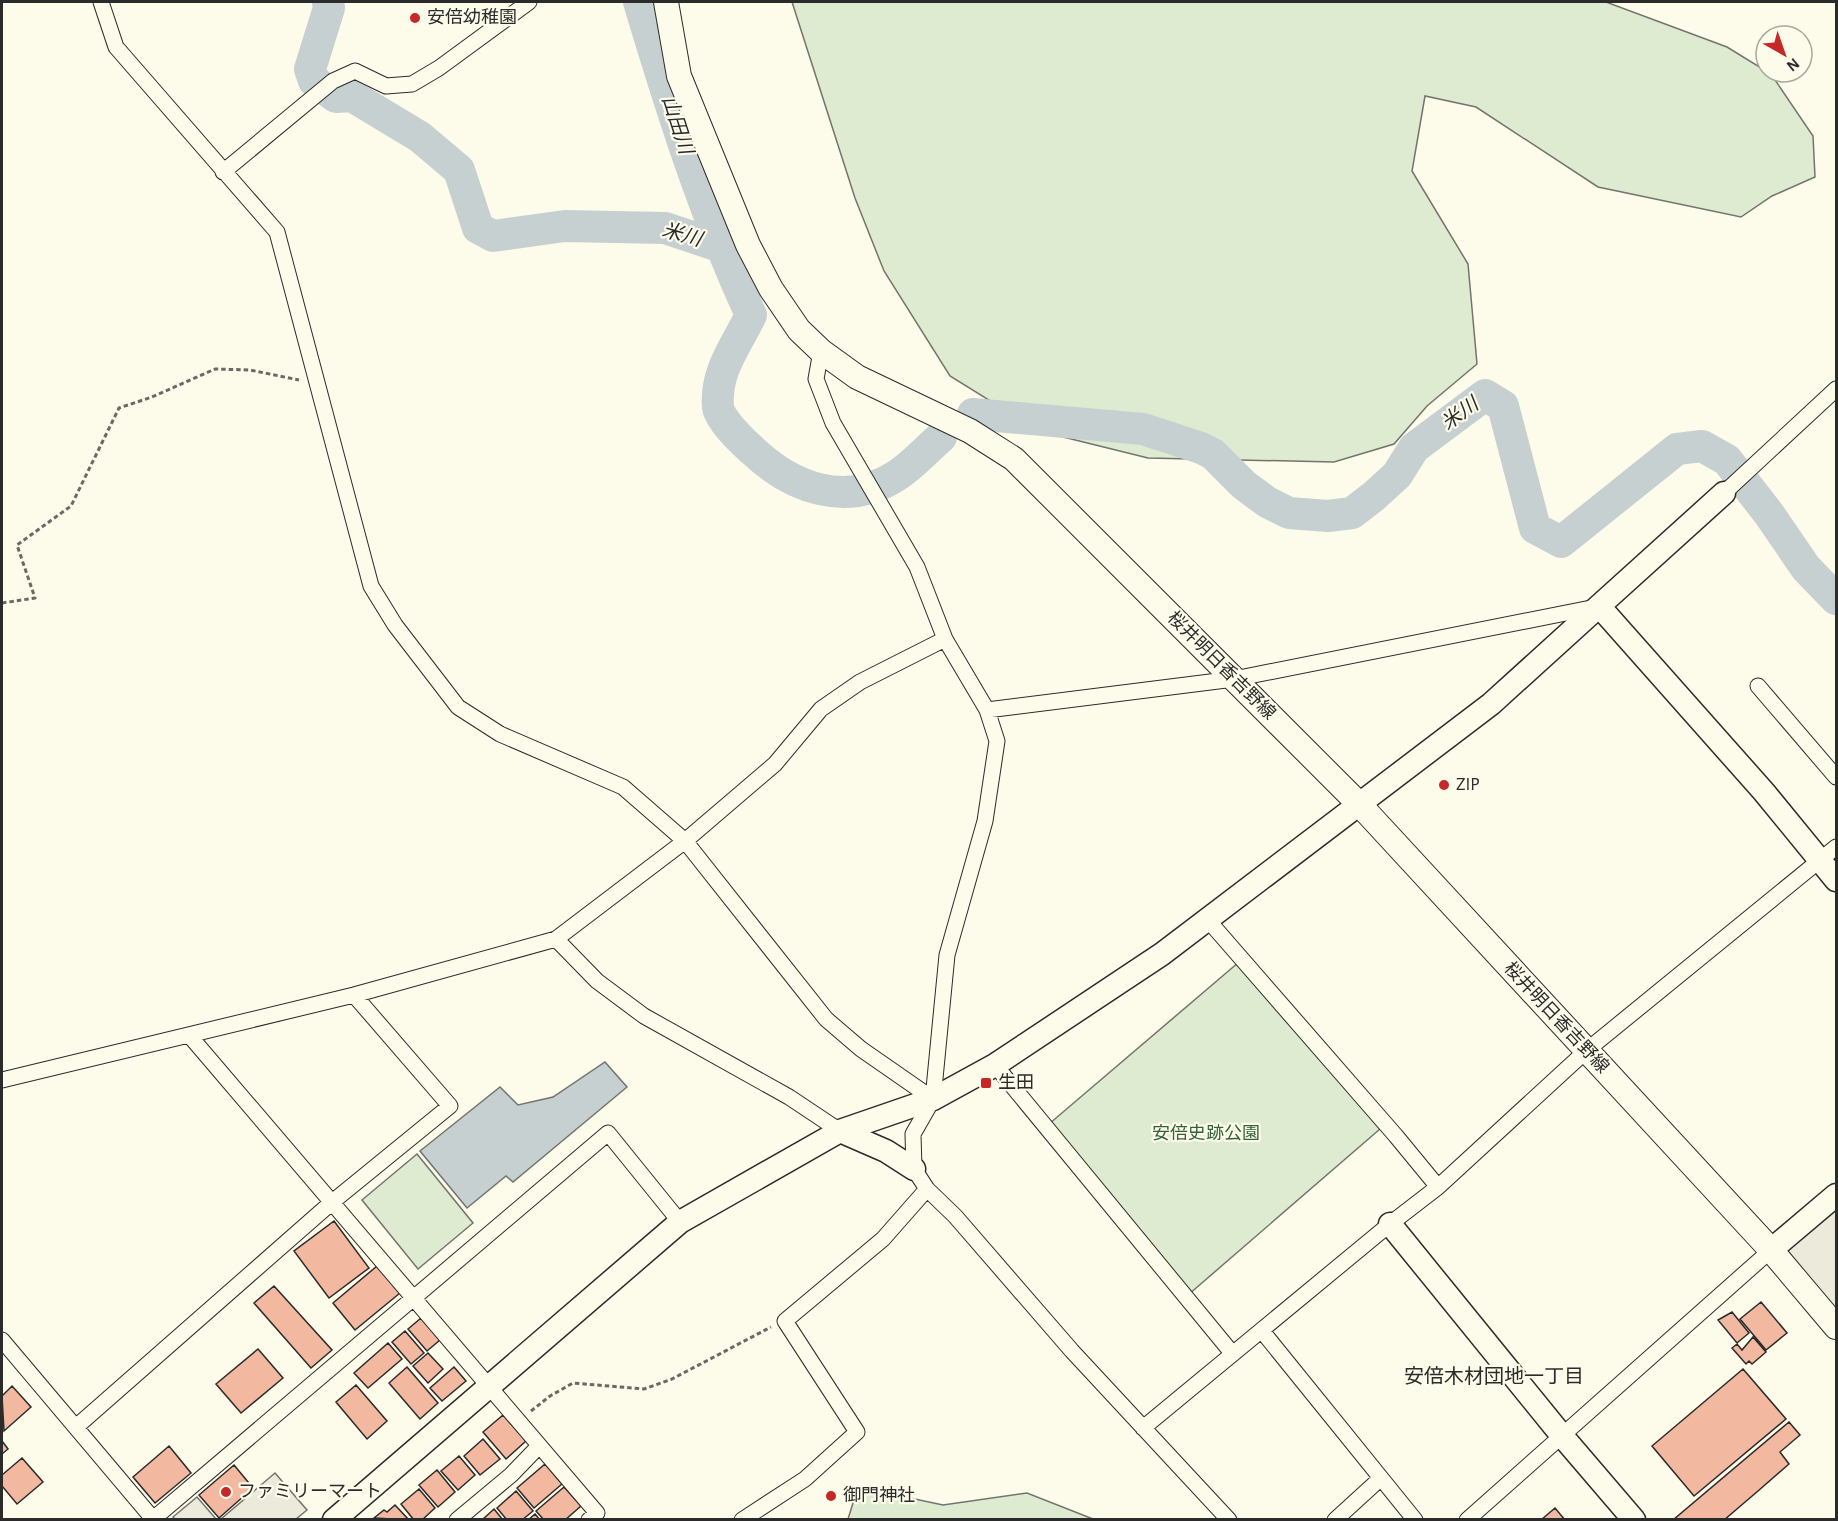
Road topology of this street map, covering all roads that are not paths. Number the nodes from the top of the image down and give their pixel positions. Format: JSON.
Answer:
{"nodes":[{"id":1,"x":101,"y":2,"type":"edge"},
{"id":2,"x":529,"y":2,"type":"edge"},
{"id":3,"x":666,"y":2,"type":"edge"},
{"id":4,"x":223,"y":172,"type":"junction"},
{"id":5,"x":821,"y":351,"type":"junction"},
{"id":6,"x":1836,"y":390,"type":"edge"},
{"id":7,"x":1724,"y":493,"type":"joint"},
{"id":8,"x":1599,"y":606,"type":"junction"},
{"id":9,"x":945,"y":639,"type":"junction"},
{"id":10,"x":1234,"y":679,"type":"junction"},
{"id":11,"x":1758,"y":686,"type":"dead end"},
{"id":12,"x":987,"y":710,"type":"junction"},
{"id":13,"x":1836,"y":777,"type":"edge"},
{"id":14,"x":1360,"y":805,"type":"junction"},
{"id":15,"x":685,"y":841,"type":"junction"},
{"id":16,"x":1828,"y":853,"type":"edge"},
{"id":17,"x":1836,"y":880,"type":"edge"},
{"id":18,"x":1207,"y":919,"type":"junction"},
{"id":19,"x":556,"y":939,"type":"junction"},
{"id":20,"x":354,"y":995,"type":"junction"},
{"id":21,"x":189,"y":1035,"type":"junction"},
{"id":22,"x":1586,"y":1051,"type":"junction"},
{"id":23,"x":995,"y":1065,"type":"junction"},
{"id":24,"x":2,"y":1080,"type":"edge"},
{"id":25,"x":933,"y":1099,"type":"junction"},
{"id":26,"x":840,"y":1131,"type":"junction"},
{"id":27,"x":914,"y":1169,"type":"junction"},
{"id":28,"x":1438,"y":1188,"type":"junction"},
{"id":29,"x":927,"y":1189,"type":"junction"},
{"id":30,"x":1836,"y":1195,"type":"edge"},
{"id":31,"x":331,"y":1203,"type":"junction"},
{"id":32,"x":680,"y":1222,"type":"junction"},
{"id":33,"x":1390,"y":1224,"type":"junction"},
{"id":34,"x":1771,"y":1250,"type":"junction"},
{"id":35,"x":412,"y":1299,"type":"junction"},
{"id":36,"x":1836,"y":1327,"type":"edge"},
{"id":37,"x":1262,"y":1331,"type":"junction"},
{"id":38,"x":2,"y":1340,"type":"edge"},
{"id":39,"x":1232,"y":1353,"type":"junction"},
{"id":40,"x":486,"y":1387,"type":"junction"},
{"id":41,"x":76,"y":1427,"type":"junction"},
{"id":42,"x":1143,"y":1428,"type":"junction"},
{"id":43,"x":1563,"y":1437,"type":"junction"},
{"id":44,"x":539,"y":1446,"type":"junction"},
{"id":45,"x":1381,"y":1478,"type":"junction"},
{"id":46,"x":153,"y":1519,"type":"edge"},
{"id":47,"x":334,"y":1520,"type":"edge"},
{"id":48,"x":457,"y":1520,"type":"edge"},
{"id":49,"x":589,"y":1520,"type":"edge"},
{"id":50,"x":742,"y":1520,"type":"edge"},
{"id":51,"x":1229,"y":1520,"type":"edge"},
{"id":52,"x":1335,"y":1520,"type":"edge"},
{"id":53,"x":1415,"y":1520,"type":"edge"},
{"id":54,"x":1467,"y":1520,"type":"edge"},
{"id":55,"x":1634,"y":1520,"type":"edge"}],
"edges":[{"from":1,"to":4,"type":"street"},
{"from":2,"to":4,"type":"street"},
{"from":3,"to":5,"type":"main road","name":"桜井明日香吉野線"},
{"from":4,"to":15,"type":"street"},
{"from":5,"to":9,"type":"street"},
{"from":5,"to":10,"type":"main road","name":"桜井明日香吉野線"},
{"from":6,"to":7,"type":"street"},
{"from":7,"to":8,"type":"street"},
{"from":8,"to":10,"type":"street"},
{"from":8,"to":14,"type":"street"},
{"from":8,"to":16,"type":"street"},
{"from":9,"to":12,"type":"street"},
{"from":9,"to":15,"type":"street"},
{"from":10,"to":12,"type":"street"},
{"from":10,"to":14,"type":"main road","name":"桜井明日香吉野線"},
{"from":11,"to":13,"type":"street"},
{"from":12,"to":25,"type":"street"},
{"from":14,"to":18,"type":"street"},
{"from":14,"to":22,"type":"main road","name":"桜井明日香吉野線"},
{"from":15,"to":19,"type":"street"},
{"from":15,"to":25,"type":"street"},
{"from":16,"to":17,"type":"street"},
{"from":16,"to":22,"type":"street"},
{"from":18,"to":23,"type":"street"},
{"from":18,"to":28,"type":"street"},
{"from":19,"to":20,"type":"street"},
{"from":19,"to":26,"type":"street"},
{"from":20,"to":21,"type":"street"},
{"from":20,"to":31,"type":"street"},
{"from":21,"to":24,"type":"street"},
{"from":21,"to":31,"type":"street"},
{"from":22,"to":28,"type":"street"},
{"from":22,"to":34,"type":"main road","name":"桜井明日香吉野線"},
{"from":23,"to":25,"type":"street"},
{"from":23,"to":39,"type":"street"},
{"from":25,"to":26,"type":"street"},
{"from":25,"to":27,"type":"street"},
{"from":26,"to":27,"type":"street"},
{"from":26,"to":32,"type":"street"},
{"from":27,"to":29,"type":"street"},
{"from":28,"to":33,"type":"street"},
{"from":29,"to":42,"type":"street"},
{"from":29,"to":50,"type":"street"},
{"from":30,"to":34,"type":"street"},
{"from":31,"to":35,"type":"street"},
{"from":31,"to":41,"type":"street"},
{"from":32,"to":35,"type":"street"},
{"from":32,"to":40,"type":"street"},
{"from":33,"to":37,"type":"street"},
{"from":33,"to":43,"type":"street"},
{"from":34,"to":36,"type":"main road","name":"桜井明日香吉野線"},
{"from":34,"to":43,"type":"street"},
{"from":35,"to":40,"type":"street"},
{"from":35,"to":46,"type":"street"},
{"from":37,"to":39,"type":"street"},
{"from":37,"to":45,"type":"street"},
{"from":38,"to":41,"type":"street"},
{"from":39,"to":42,"type":"street"},
{"from":40,"to":44,"type":"street"},
{"from":40,"to":47,"type":"street"},
{"from":41,"to":46,"type":"street"},
{"from":42,"to":51,"type":"street"},
{"from":43,"to":54,"type":"street"},
{"from":43,"to":55,"type":"street"},
{"from":44,"to":48,"type":"street"},
{"from":44,"to":49,"type":"street"},
{"from":45,"to":52,"type":"street"},
{"from":45,"to":53,"type":"street"}]}
